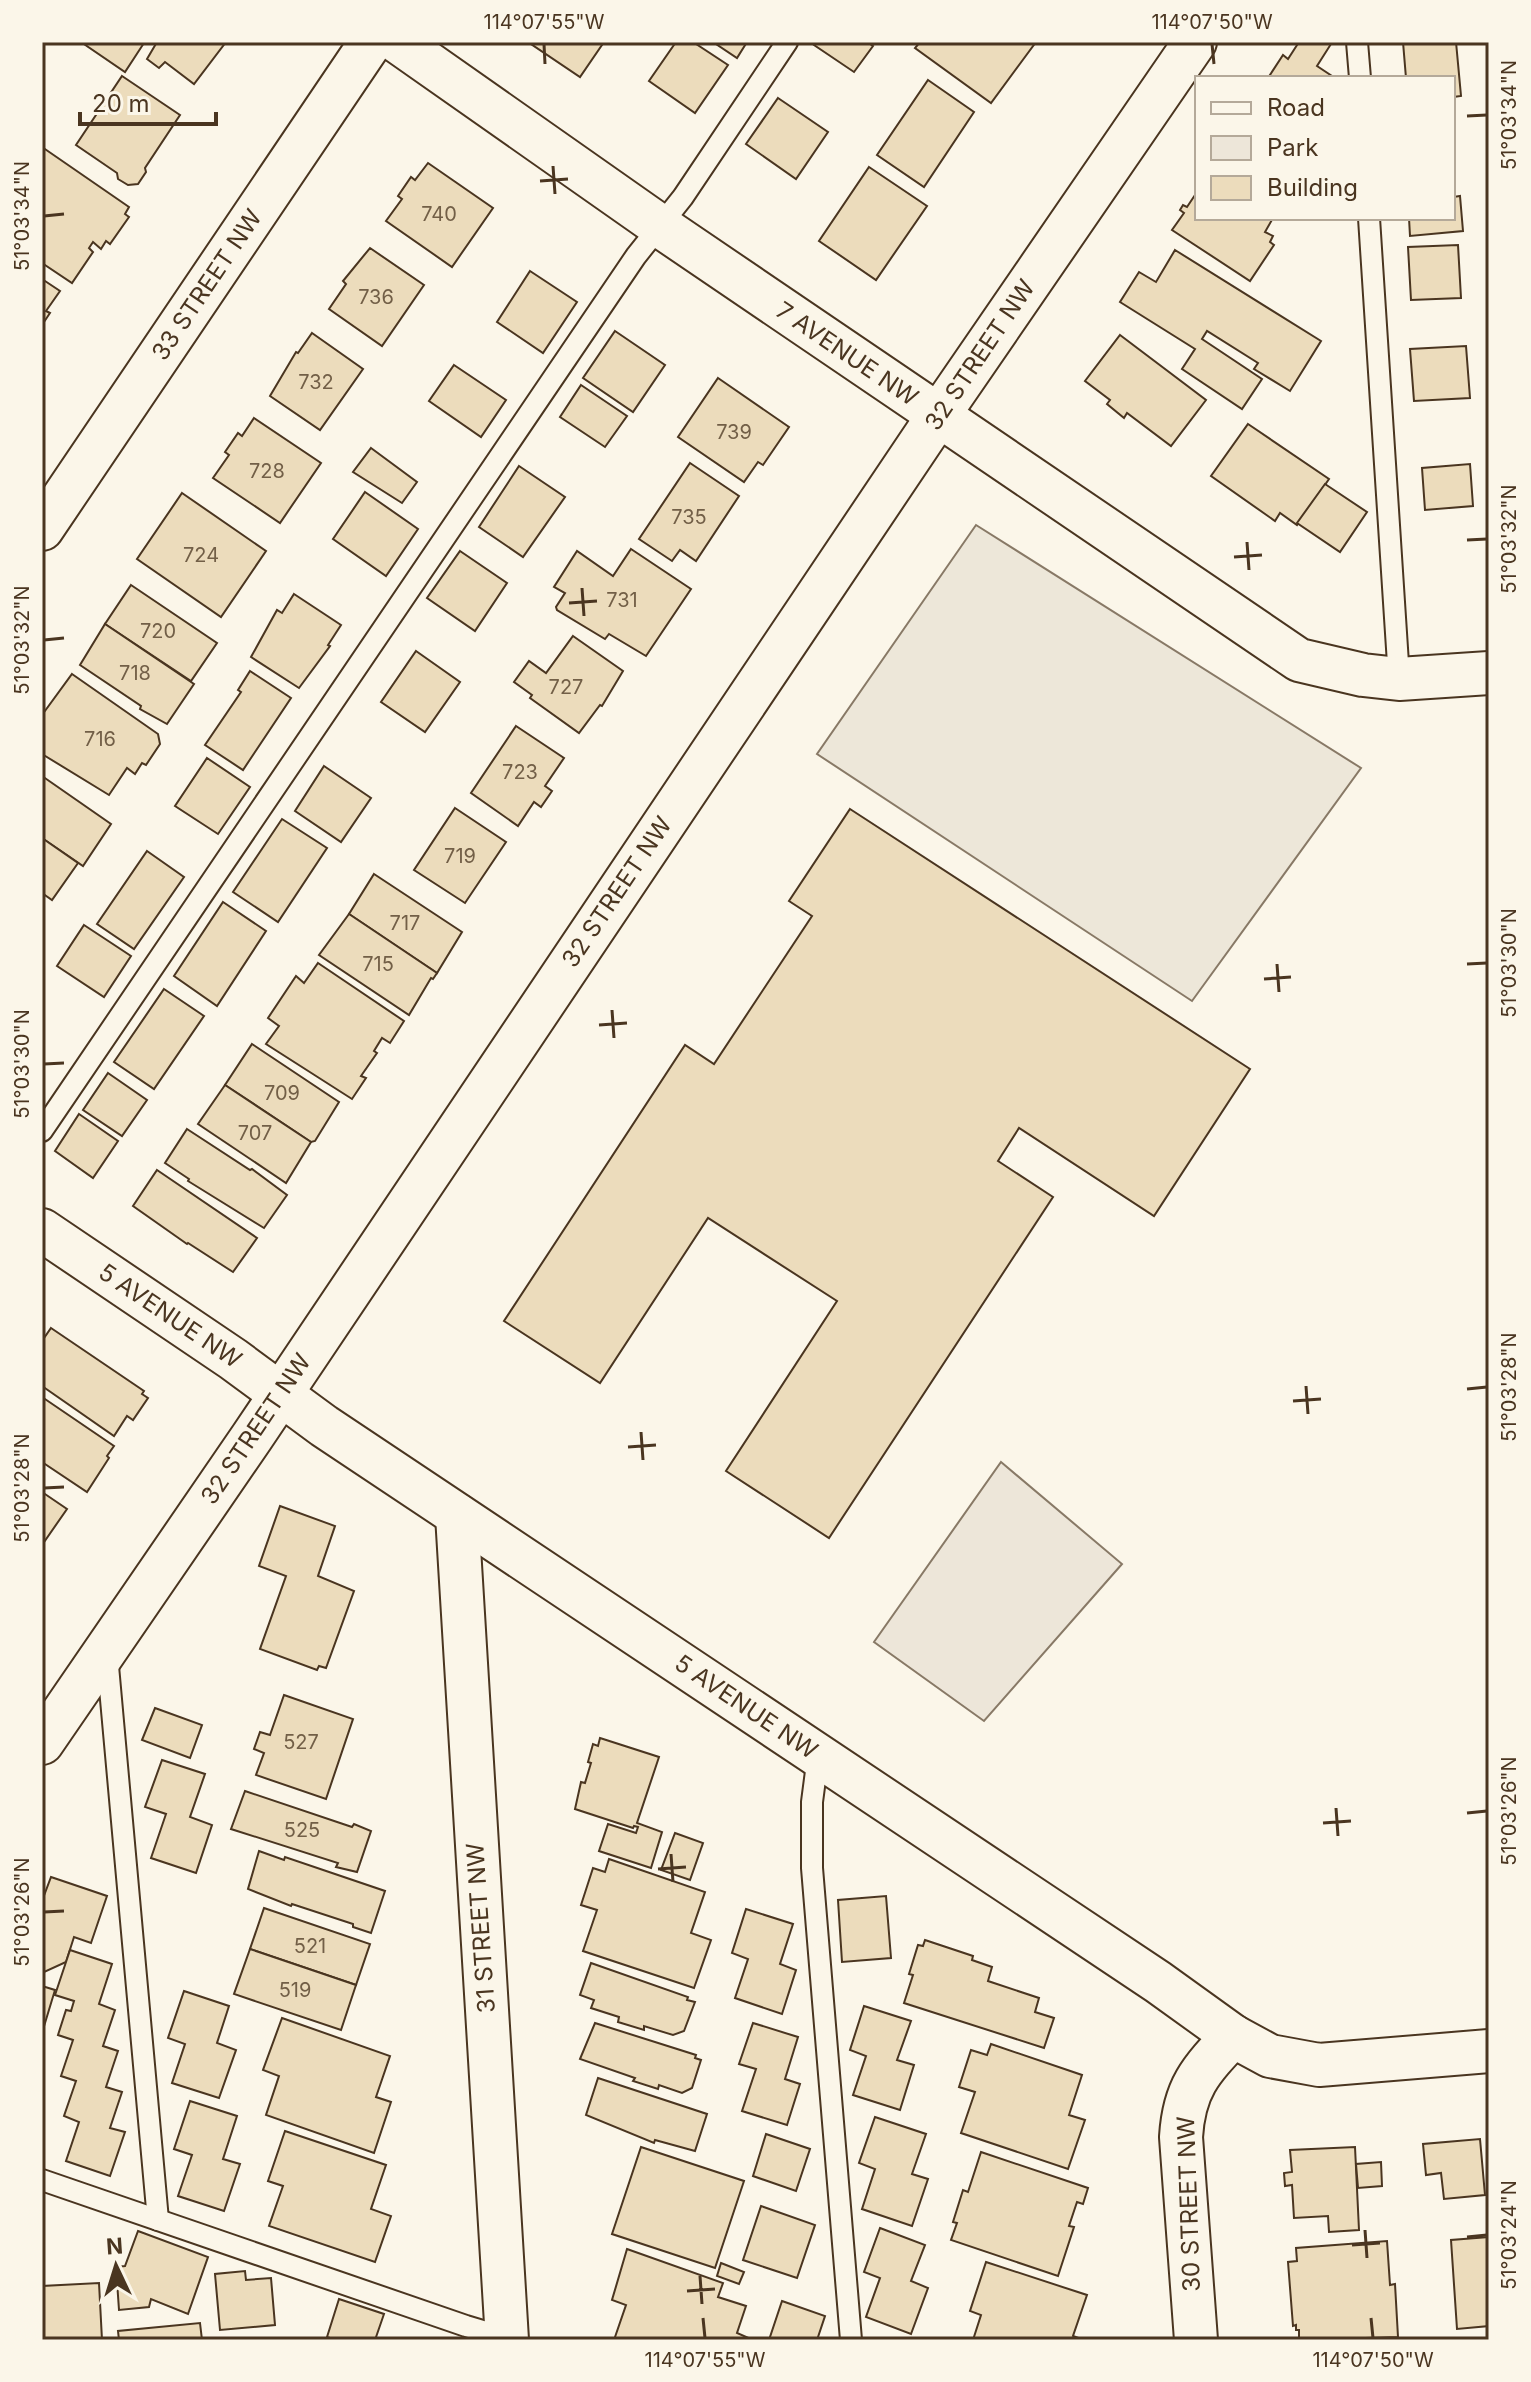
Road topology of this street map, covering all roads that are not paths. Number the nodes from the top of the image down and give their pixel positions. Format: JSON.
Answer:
{"nodes":[{"id":1,"x":371,"y":42,"type":"edge"},
{"id":2,"x":398,"y":42,"type":"edge"},
{"id":3,"x":787,"y":42,"type":"edge"},
{"id":4,"x":1195,"y":42,"type":"edge"},
{"id":5,"x":1357,"y":42,"type":"edge"},
{"id":6,"x":1360,"y":76,"type":"edge"},
{"id":7,"x":1369,"y":220,"type":"edge"},
{"id":8,"x":660,"y":226,"type":"junction"},
{"id":9,"x":938,"y":416,"type":"junction"},
{"id":10,"x":42,"y":529,"type":"edge"},
{"id":11,"x":1489,"y":673,"type":"edge"},
{"id":12,"x":1399,"y":679,"type":"junction"},
{"id":13,"x":42,"y":1131,"type":"edge"},
{"id":14,"x":42,"y":1230,"type":"edge"},
{"id":15,"x":281,"y":1393,"type":"junction"},
{"id":16,"x":457,"y":1515,"type":"junction"},
{"id":17,"x":107,"y":1650,"type":"junction"},
{"id":18,"x":42,"y":1743,"type":"edge"},
{"id":19,"x":818,"y":1756,"type":"junction"},
{"id":20,"x":1233,"y":2036,"type":"junction"},
{"id":21,"x":1489,"y":2051,"type":"edge"},
{"id":22,"x":42,"y":2180,"type":"edge"},
{"id":23,"x":158,"y":2220,"type":"junction"},
{"id":24,"x":509,"y":2339,"type":"edge"},
{"id":25,"x":851,"y":2340,"type":"edge"},
{"id":26,"x":1196,"y":2340,"type":"edge"}],
"edges":[{"from":1,"to":10,"type":"street","name":"33 STREET NW"},
{"from":2,"to":8,"type":"street","name":"7 AVENUE NW"},
{"from":3,"to":8,"type":"lane"},
{"from":4,"to":9,"type":"street","name":"32 STREET NW"},
{"from":5,"to":6,"type":"lane"},
{"from":7,"to":12,"type":"lane"},
{"from":8,"to":9,"type":"street","name":"7 AVENUE NW"},
{"from":8,"to":13,"type":"lane"},
{"from":9,"to":12,"type":"street","name":"7 AVENUE NW"},
{"from":9,"to":15,"type":"street","name":"32 STREET NW"},
{"from":11,"to":12,"type":"street","name":"7 AVENUE NW"},
{"from":14,"to":15,"type":"street","name":"5 AVENUE NW"},
{"from":15,"to":16,"type":"street","name":"5 AVENUE NW"},
{"from":15,"to":17,"type":"street","name":"32 STREET NW"},
{"from":16,"to":19,"type":"street","name":"5 AVENUE NW"},
{"from":16,"to":24,"type":"street","name":"31 STREET NW"},
{"from":17,"to":18,"type":"street","name":"32 STREET NW"},
{"from":17,"to":23,"type":"lane"},
{"from":19,"to":20,"type":"street","name":"5 AVENUE NW"},
{"from":19,"to":25,"type":"lane"},
{"from":20,"to":21,"type":"street","name":"5 AVENUE NW"},
{"from":20,"to":26,"type":"street","name":"30 STREET NW"},
{"from":22,"to":23,"type":"lane"},
{"from":23,"to":24,"type":"lane"}]}
